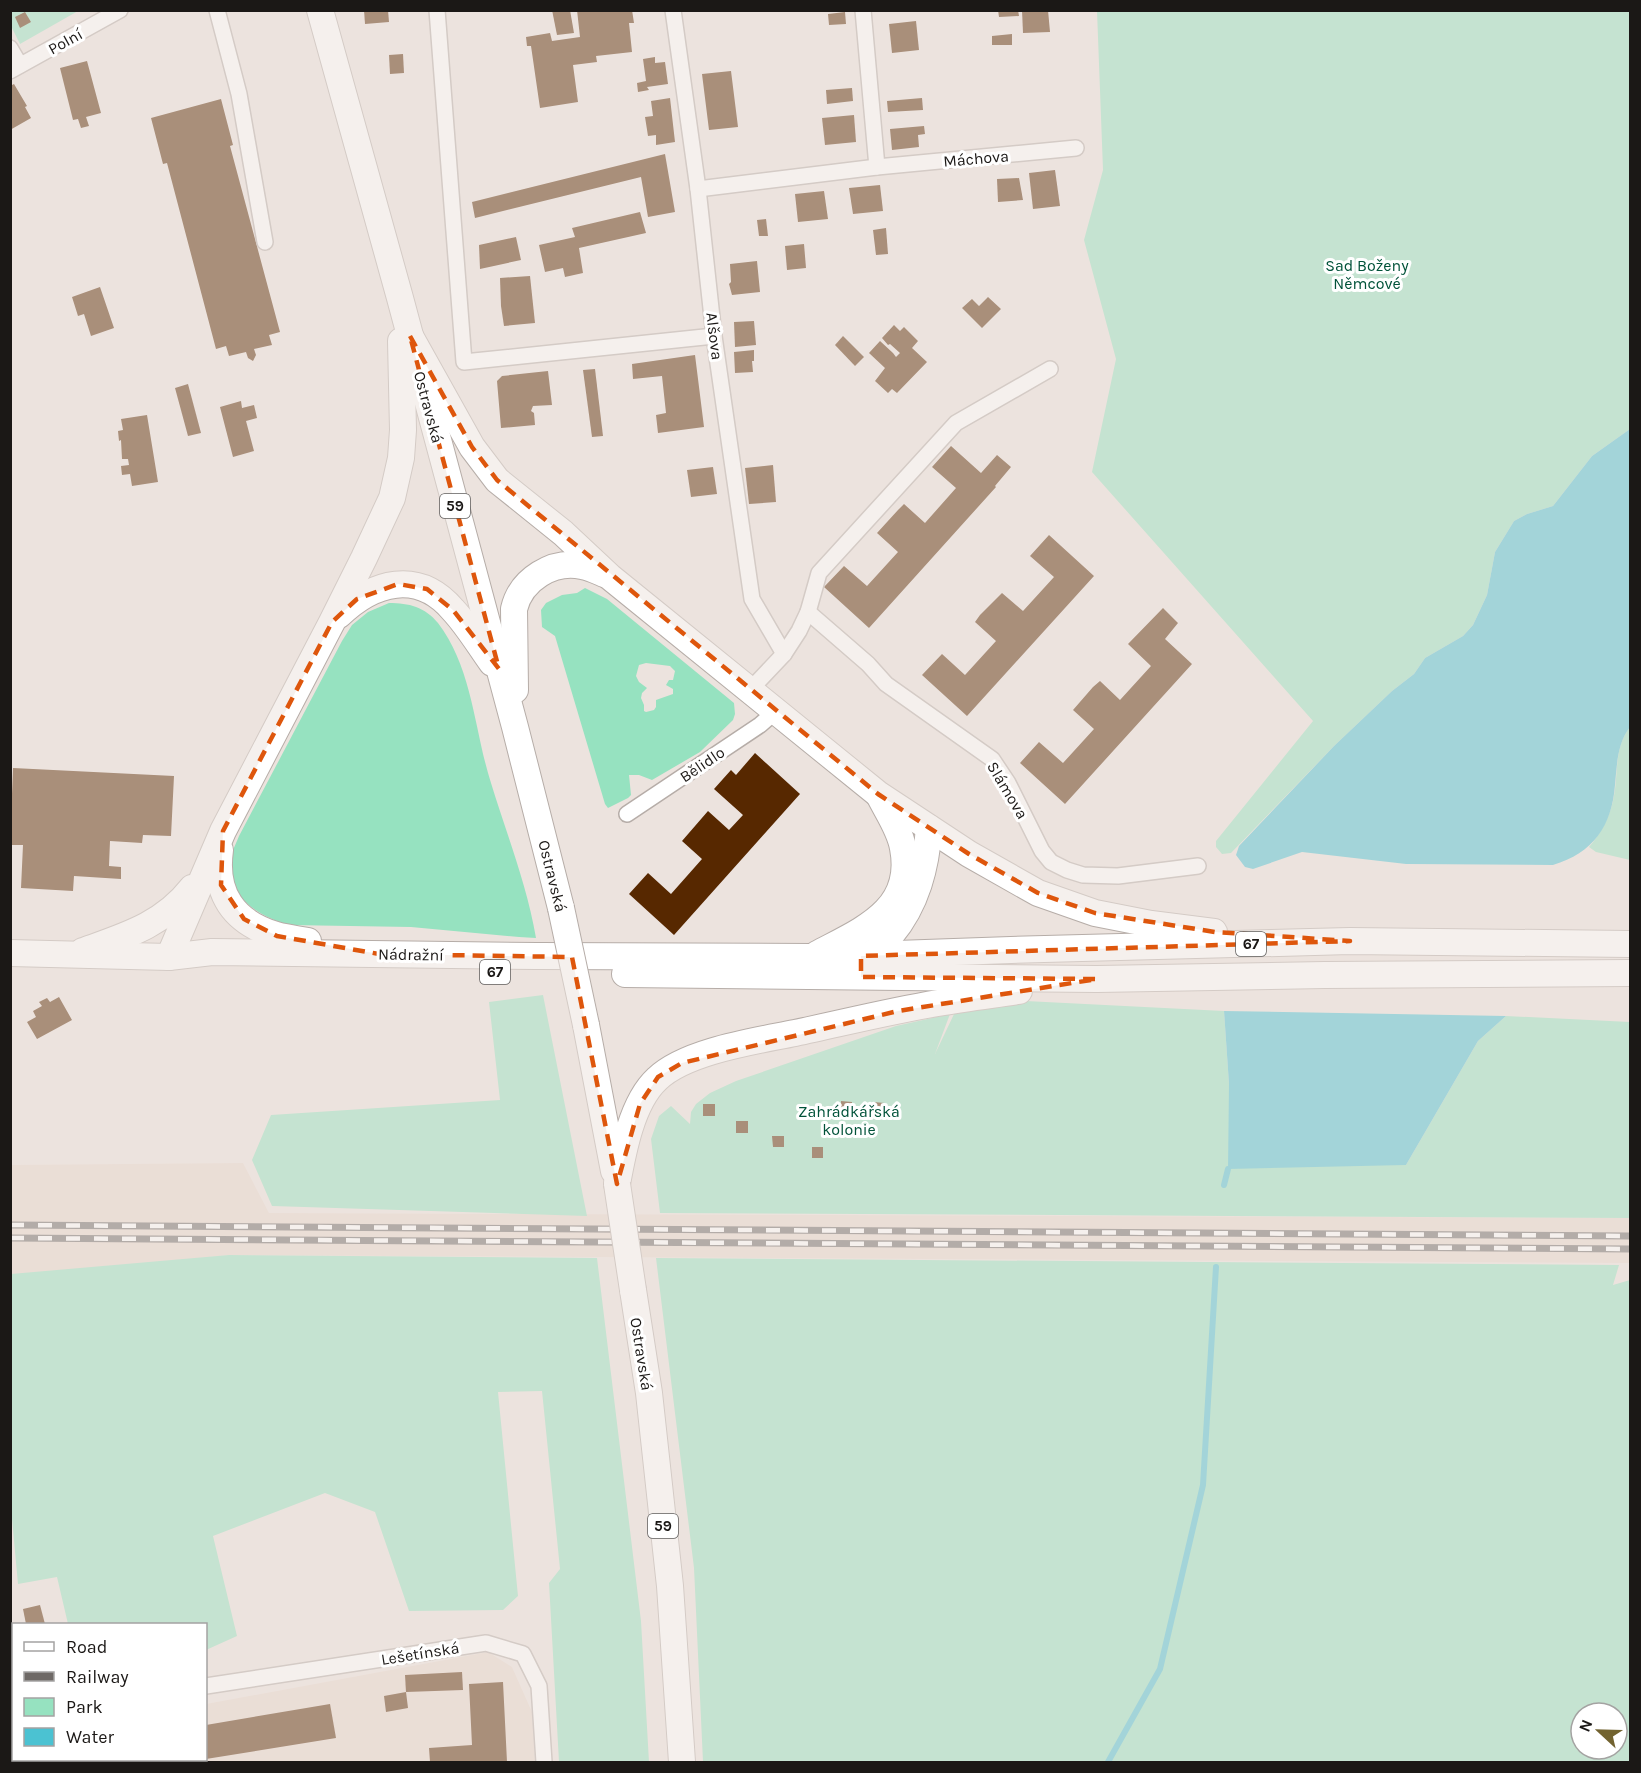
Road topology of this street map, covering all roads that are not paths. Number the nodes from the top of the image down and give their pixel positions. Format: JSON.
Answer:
{"nodes":[{"id":1,"x":120,"y":10,"type":"edge"},
{"id":2,"x":217,"y":10,"type":"edge"},
{"id":3,"x":320,"y":10,"type":"edge"},
{"id":4,"x":437,"y":10,"type":"edge"},
{"id":5,"x":673,"y":10,"type":"edge"},
{"id":6,"x":863,"y":10,"type":"edge"},
{"id":7,"x":10,"y":48,"type":"edge"},
{"id":8,"x":15,"y":68,"type":"edge"},
{"id":9,"x":1076,"y":148,"type":"dead end"},
{"id":10,"x":877,"y":167,"type":"junction"},
{"id":11,"x":698,"y":189,"type":"junction"},
{"id":12,"x":265,"y":242,"type":"dead end"},
{"id":13,"x":400,"y":298,"type":"junction"},
{"id":14,"x":410,"y":336,"type":"junction"},
{"id":15,"x":714,"y":336,"type":"junction"},
{"id":16,"x":1050,"y":369,"type":"dead end"},
{"id":17,"x":610,"y":577,"type":"junction"},
{"id":18,"x":808,"y":612,"type":"junction"},
{"id":19,"x":332,"y":622,"type":"junction"},
{"id":20,"x":784,"y":654,"type":"junction"},
{"id":21,"x":501,"y":676,"type":"junction"},
{"id":22,"x":750,"y":690,"type":"junction"},
{"id":23,"x":776,"y":711,"type":"junction"},
{"id":24,"x":515,"y":727,"type":"junction"},
{"id":25,"x":878,"y":794,"type":"junction"},
{"id":26,"x":627,"y":814,"type":"dead end"},
{"id":27,"x":929,"y":828,"type":"junction"},
{"id":28,"x":223,"y":831,"type":"junction"},
{"id":29,"x":209,"y":863,"type":"junction"},
{"id":30,"x":1198,"y":866,"type":"dead end"},
{"id":31,"x":1350,"y":941,"type":"junction"},
{"id":32,"x":1630,"y":944,"type":"edge"},
{"id":33,"x":10,"y":953,"type":"edge"},
{"id":34,"x":379,"y":954,"type":"junction"},
{"id":35,"x":871,"y":955,"type":"junction"},
{"id":36,"x":71,"y":956,"type":"junction"},
{"id":37,"x":169,"y":957,"type":"junction"},
{"id":38,"x":816,"y":967,"type":"junction"},
{"id":39,"x":1630,"y":973,"type":"edge"},
{"id":40,"x":1097,"y":979,"type":"junction"},
{"id":41,"x":617,"y":1184,"type":"junction"},
{"id":42,"x":207,"y":1686,"type":"edge"},
{"id":43,"x":544,"y":1762,"type":"edge"},
{"id":44,"x":682,"y":1762,"type":"edge"}],
"edges":[{"from":1,"to":8,"type":"street","name":"Polní"},
{"from":2,"to":12,"type":"street"},
{"from":3,"to":13,"type":"main road","name":"Ostravská","number":"59"},
{"from":4,"to":15,"type":"street"},
{"from":5,"to":11,"type":"street","name":"Alšova"},
{"from":6,"to":10,"type":"street"},
{"from":7,"to":8,"type":"street"},
{"from":9,"to":10,"type":"street","name":"Máchova"},
{"from":10,"to":11,"type":"street","name":"Máchova"},
{"from":11,"to":15,"type":"street","name":"Alšova"},
{"from":13,"to":14,"type":"main road","name":"Ostravská","number":"59"},
{"from":13,"to":19,"type":"main road"},
{"from":14,"to":17,"type":"main road"},
{"from":14,"to":21,"type":"main road","name":"Ostravská","number":"59"},
{"from":15,"to":20,"type":"street","name":"Alšova"},
{"from":16,"to":18,"type":"street"},
{"from":17,"to":22,"type":"main road","number":"67"},
{"from":17,"to":24,"type":"main road"},
{"from":18,"to":20,"type":"street"},
{"from":18,"to":30,"type":"street","name":"Slámova"},
{"from":19,"to":21,"type":"main road"},
{"from":19,"to":28,"type":"main road","number":"67"},
{"from":20,"to":22,"type":"street"},
{"from":21,"to":24,"type":"main road","name":"Ostravská","number":"59"},
{"from":22,"to":23,"type":"main road","number":"67"},
{"from":23,"to":25,"type":"main road","number":"67"},
{"from":23,"to":26,"type":"street","name":"Bělidlo"},
{"from":24,"to":41,"type":"main road","name":"Ostravská","number":"59","bridge":true},
{"from":25,"to":27,"type":"main road"},
{"from":25,"to":38,"type":"main road","number":"67"},
{"from":27,"to":31,"type":"main road"},
{"from":27,"to":35,"type":"main road"},
{"from":28,"to":29,"type":"main road","number":"67"},
{"from":28,"to":34,"type":"main road"},
{"from":29,"to":36,"type":"main road","number":"67"},
{"from":29,"to":37,"type":"main road","number":"67"},
{"from":31,"to":32,"type":"main road","number":"67"},
{"from":31,"to":35,"type":"main road","number":"67"},
{"from":33,"to":36,"type":"main road","name":"Nádražní","number":"67"},
{"from":34,"to":37,"type":"main road","name":"Nádražní","number":"67"},
{"from":34,"to":38,"type":"main road","name":"Nádražní","number":"67"},
{"from":35,"to":38,"type":"main road","number":"67"},
{"from":36,"to":37,"type":"main road","name":"Nádražní","number":"67"},
{"from":37,"to":38,"type":"main road","number":"67"},
{"from":38,"to":40,"type":"main road","number":"67"},
{"from":39,"to":40,"type":"main road","number":"67"},
{"from":40,"to":41,"type":"main road"},
{"from":41,"to":44,"type":"main road","name":"Ostravská","number":"59","bridge":true},
{"from":42,"to":43,"type":"street","name":"Lešetínská"}]}
